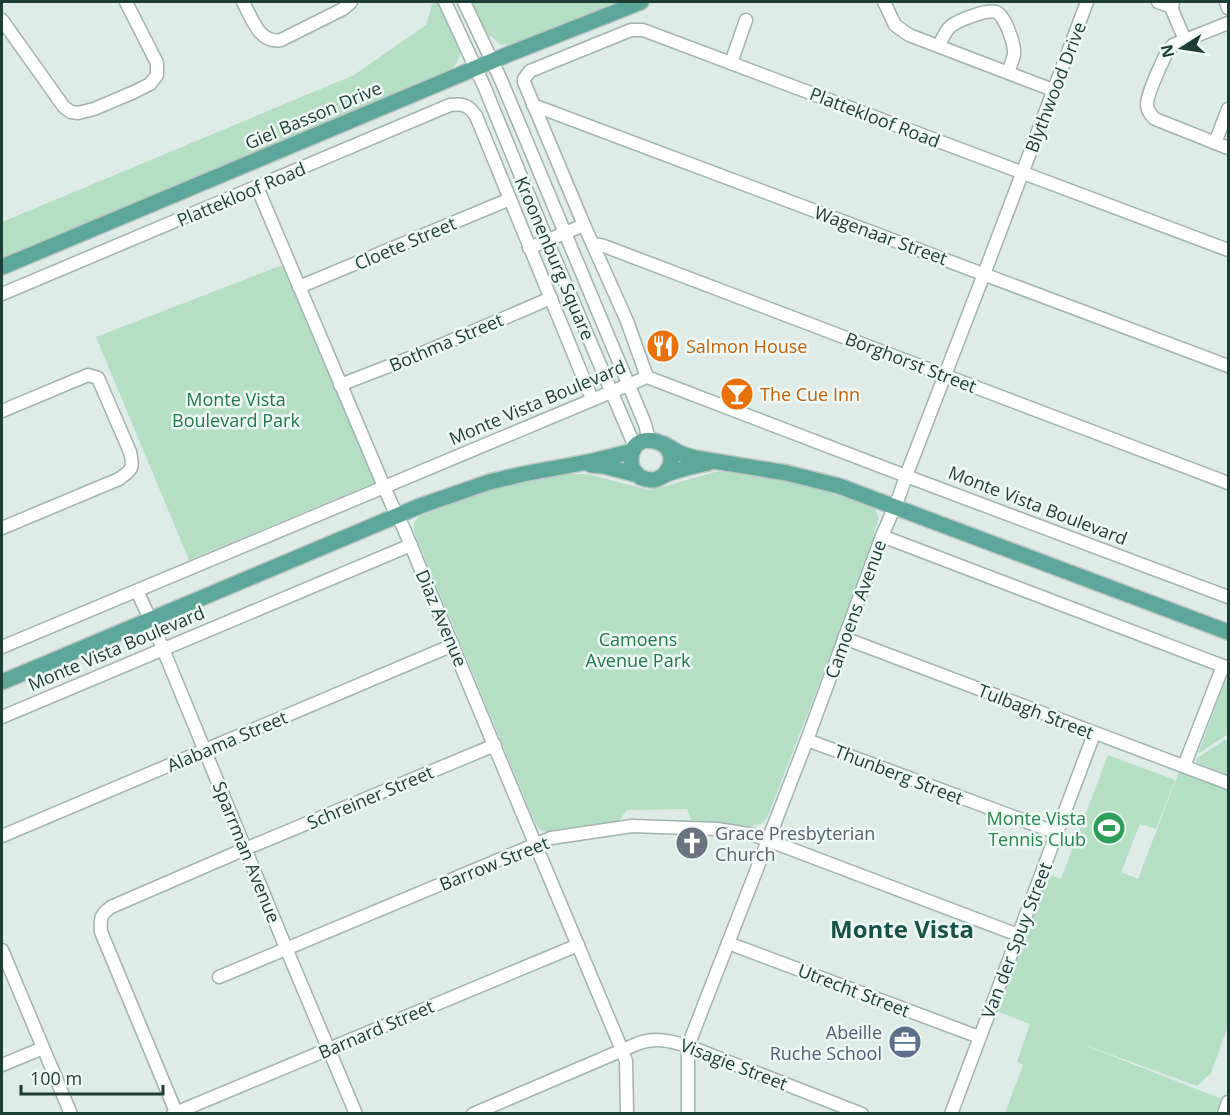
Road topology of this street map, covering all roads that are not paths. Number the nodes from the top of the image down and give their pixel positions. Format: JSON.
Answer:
{"nodes":[{"id":1,"x":126,"y":2,"type":"edge"},
{"id":2,"x":243,"y":2,"type":"edge"},
{"id":3,"x":351,"y":2,"type":"edge"},
{"id":4,"x":445,"y":2,"type":"edge"},
{"id":5,"x":464,"y":2,"type":"edge"},
{"id":6,"x":641,"y":2,"type":"edge"},
{"id":7,"x":884,"y":2,"type":"edge"},
{"id":8,"x":1087,"y":2,"type":"edge"},
{"id":9,"x":1158,"y":2,"type":"edge"},
{"id":10,"x":1226,"y":2,"type":"edge"},
{"id":11,"x":1173,"y":4,"type":"edge"},
{"id":12,"x":1228,"y":8,"type":"edge"},
{"id":13,"x":2,"y":20,"type":"edge"},
{"id":14,"x":747,"y":20,"type":"dead end"},
{"id":15,"x":1228,"y":22,"type":"edge"},
{"id":16,"x":1185,"y":40,"type":"junction"},
{"id":17,"x":939,"y":46,"type":"junction"},
{"id":18,"x":493,"y":61,"type":"junction"},
{"id":19,"x":731,"y":63,"type":"junction"},
{"id":20,"x":476,"y":68,"type":"junction"},
{"id":21,"x":1008,"y":72,"type":"junction"},
{"id":22,"x":1053,"y":90,"type":"junction"},
{"id":23,"x":533,"y":105,"type":"junction"},
{"id":24,"x":1228,"y":109,"type":"edge"},
{"id":25,"x":476,"y":116,"type":"joint"},
{"id":26,"x":1215,"y":142,"type":"junction"},
{"id":27,"x":1228,"y":148,"type":"edge"},
{"id":28,"x":1023,"y":172,"type":"junction"},
{"id":29,"x":257,"y":187,"type":"junction"},
{"id":30,"x":510,"y":199,"type":"junction"},
{"id":31,"x":584,"y":225,"type":"junction"},
{"id":32,"x":566,"y":232,"type":"junction"},
{"id":33,"x":547,"y":240,"type":"junction"},
{"id":34,"x":593,"y":244,"type":"junction"},
{"id":35,"x":529,"y":248,"type":"junction"},
{"id":36,"x":1228,"y":250,"type":"edge"},
{"id":37,"x":2,"y":267,"type":"edge"},
{"id":38,"x":984,"y":274,"type":"junction"},
{"id":39,"x":299,"y":287,"type":"junction"},
{"id":40,"x":2,"y":294,"type":"edge"},
{"id":41,"x":551,"y":298,"type":"junction"},
{"id":42,"x":1228,"y":366,"type":"edge"},
{"id":43,"x":944,"y":375,"type":"junction"},
{"id":44,"x":647,"y":377,"type":"junction"},
{"id":45,"x":340,"y":385,"type":"junction"},
{"id":46,"x":628,"y":385,"type":"junction"},
{"id":47,"x":611,"y":391,"type":"junction"},
{"id":48,"x":592,"y":399,"type":"junction"},
{"id":49,"x":2,"y":411,"type":"edge"},
{"id":50,"x":645,"y":446,"type":"junction"},
{"id":51,"x":712,"y":462,"type":"junction"},
{"id":52,"x":571,"y":465,"type":"junction"},
{"id":53,"x":638,"y":475,"type":"junction"},
{"id":54,"x":664,"y":475,"type":"junction"},
{"id":55,"x":906,"y":476,"type":"junction"},
{"id":56,"x":1228,"y":483,"type":"edge"},
{"id":57,"x":384,"y":487,"type":"junction"},
{"id":58,"x":894,"y":506,"type":"junction"},
{"id":59,"x":398,"y":515,"type":"junction"},
{"id":60,"x":2,"y":528,"type":"edge"},
{"id":61,"x":882,"y":536,"type":"junction"},
{"id":62,"x":411,"y":545,"type":"junction"},
{"id":63,"x":137,"y":591,"type":"junction"},
{"id":64,"x":1228,"y":597,"type":"edge"},
{"id":65,"x":150,"y":619,"type":"junction"},
{"id":66,"x":1228,"y":632,"type":"edge"},
{"id":67,"x":844,"y":638,"type":"junction"},
{"id":68,"x":453,"y":645,"type":"junction"},
{"id":69,"x":2,"y":647,"type":"edge"},
{"id":70,"x":163,"y":650,"type":"junction"},
{"id":71,"x":1226,"y":667,"type":"edge"},
{"id":72,"x":2,"y":682,"type":"edge"},
{"id":73,"x":2,"y":717,"type":"edge"},
{"id":74,"x":1094,"y":734,"type":"junction"},
{"id":75,"x":807,"y":740,"type":"junction"},
{"id":76,"x":495,"y":745,"type":"junction"},
{"id":77,"x":205,"y":750,"type":"junction"},
{"id":78,"x":1184,"y":766,"type":"junction"},
{"id":79,"x":1228,"y":783,"type":"edge"},
{"id":80,"x":1057,"y":833,"type":"junction"},
{"id":81,"x":2,"y":836,"type":"edge"},
{"id":82,"x":768,"y":841,"type":"junction"},
{"id":83,"x":536,"y":845,"type":"junction"},
{"id":84,"x":246,"y":849,"type":"junction"},
{"id":85,"x":1018,"y":935,"type":"junction"},
{"id":86,"x":728,"y":943,"type":"junction"},
{"id":87,"x":578,"y":945,"type":"junction"},
{"id":88,"x":286,"y":948,"type":"junction"},
{"id":89,"x":2,"y":952,"type":"edge"},
{"id":90,"x":219,"y":976,"type":"dead end"},
{"id":91,"x":979,"y":1037,"type":"junction"},
{"id":92,"x":688,"y":1046,"type":"junction"},
{"id":93,"x":42,"y":1048,"type":"junction"},
{"id":94,"x":329,"y":1048,"type":"junction"},
{"id":95,"x":622,"y":1050,"type":"junction"},
{"id":96,"x":2,"y":1065,"type":"edge"},
{"id":97,"x":1228,"y":1102,"type":"edge"},
{"id":98,"x":71,"y":1113,"type":"edge"},
{"id":99,"x":175,"y":1113,"type":"edge"},
{"id":100,"x":356,"y":1113,"type":"edge"},
{"id":101,"x":473,"y":1113,"type":"edge"},
{"id":102,"x":627,"y":1113,"type":"edge"},
{"id":103,"x":688,"y":1113,"type":"edge"},
{"id":104,"x":862,"y":1113,"type":"edge"},
{"id":105,"x":951,"y":1113,"type":"edge"},
{"id":106,"x":1224,"y":1113,"type":"edge"}],
"edges":[{"from":1,"to":13,"type":"street"},
{"from":2,"to":3,"type":"street"},
{"from":4,"to":20,"type":"street","name":"Kroonenburg Square"},
{"from":5,"to":18,"type":"street","name":"Kroonenburg Square"},
{"from":6,"to":18,"type":"main road","name":"Giel Basson Drive"},
{"from":7,"to":17,"type":"street"},
{"from":8,"to":22,"type":"street","name":"Blythwood Drive"},
{"from":9,"to":11,"type":"street"},
{"from":10,"to":12,"type":"street"},
{"from":11,"to":16,"type":"street"},
{"from":14,"to":19,"type":"street"},
{"from":15,"to":16,"type":"street"},
{"from":16,"to":26,"type":"street"},
{"from":17,"to":21,"type":"street"},
{"from":17,"to":21,"type":"street"},
{"from":18,"to":20,"type":"main road","name":"Giel Basson Drive"},
{"from":18,"to":32,"type":"street","name":"Kroonenburg Square"},
{"from":19,"to":23,"type":"street","name":"Plattekloof Road"},
{"from":19,"to":28,"type":"street","name":"Plattekloof Road"},
{"from":20,"to":33,"type":"street","name":"Kroonenburg Square"},
{"from":20,"to":37,"type":"main road","name":"Giel Basson Drive"},
{"from":21,"to":22,"type":"street"},
{"from":22,"to":28,"type":"street","name":"Blythwood Drive"},
{"from":23,"to":31,"type":"street"},
{"from":23,"to":38,"type":"street","name":"Wagenaar Street"},
{"from":24,"to":26,"type":"street"},
{"from":25,"to":29,"type":"street","name":"Plattekloof Road"},
{"from":25,"to":30,"type":"street","name":"Kroonenburg Square"},
{"from":26,"to":27,"type":"street"},
{"from":28,"to":36,"type":"street","name":"Plattekloof Road"},
{"from":28,"to":38,"type":"street","name":"Camoens Avenue"},
{"from":29,"to":39,"type":"street","name":"Diaz Avenue"},
{"from":29,"to":40,"type":"street","name":"Plattekloof Road"},
{"from":30,"to":35,"type":"street","name":"Kroonenburg Square"},
{"from":30,"to":39,"type":"street","name":"Cloete Street"},
{"from":31,"to":32,"type":"street"},
{"from":31,"to":34,"type":"street"},
{"from":32,"to":33,"type":"street"},
{"from":32,"to":46,"type":"street","name":"Kroonenburg Square"},
{"from":33,"to":35,"type":"street"},
{"from":33,"to":47,"type":"street","name":"Kroonenburg Square"},
{"from":34,"to":43,"type":"street","name":"Borghorst Street"},
{"from":34,"to":44,"type":"street"},
{"from":35,"to":41,"type":"street","name":"Kroonenburg Square"},
{"from":38,"to":42,"type":"street","name":"Wagenaar Street"},
{"from":38,"to":43,"type":"street","name":"Camoens Avenue"},
{"from":39,"to":45,"type":"street","name":"Diaz Avenue"},
{"from":41,"to":45,"type":"street","name":"Bothma Street"},
{"from":41,"to":48,"type":"street","name":"Kroonenburg Square"},
{"from":43,"to":55,"type":"street","name":"Camoens Avenue"},
{"from":43,"to":56,"type":"street","name":"Borghorst Street"},
{"from":44,"to":46,"type":"street","name":"Monte Vista Boulevard"},
{"from":44,"to":55,"type":"street","name":"Monte Vista Boulevard"},
{"from":45,"to":57,"type":"street","name":"Diaz Avenue"},
{"from":46,"to":47,"type":"street","name":"Monte Vista Boulevard"},
{"from":46,"to":50,"type":"street","name":"Kroonenburg Square"},
{"from":47,"to":48,"type":"street","name":"Monte Vista Boulevard"},
{"from":47,"to":50,"type":"street","name":"Kroonenburg Square"},
{"from":48,"to":57,"type":"street","name":"Monte Vista Boulevard"},
{"from":49,"to":60,"type":"street"},
{"from":50,"to":51,"type":"main road"},
{"from":50,"to":52,"type":"main road","name":"Monte Vista Boulevard"},
{"from":50,"to":53,"type":"main road"},
{"from":50,"to":54,"type":"main road"},
{"from":51,"to":54,"type":"main road"},
{"from":51,"to":58,"type":"main road"},
{"from":52,"to":53,"type":"main road","name":"Monte Vista Boulevard"},
{"from":52,"to":59,"type":"main road","name":"Monte Vista Boulevard"},
{"from":53,"to":54,"type":"main road","name":"Monte Vista Boulevard"},
{"from":55,"to":58,"type":"street","name":"Camoens Avenue"},
{"from":55,"to":64,"type":"street","name":"Monte Vista Boulevard"},
{"from":57,"to":59,"type":"street","name":"Diaz Avenue"},
{"from":57,"to":63,"type":"street","name":"Monte Vista Boulevard"},
{"from":58,"to":61,"type":"street","name":"Camoens Avenue"},
{"from":58,"to":66,"type":"main road"},
{"from":59,"to":62,"type":"street","name":"Diaz Avenue"},
{"from":59,"to":65,"type":"main road","name":"Monte Vista Boulevard"},
{"from":61,"to":67,"type":"street","name":"Camoens Avenue"},
{"from":61,"to":71,"type":"street"},
{"from":62,"to":68,"type":"street","name":"Diaz Avenue"},
{"from":62,"to":70,"type":"street","name":"Monte Vista Boulevard"},
{"from":63,"to":65,"type":"street","name":"Sparrman Avenue"},
{"from":63,"to":69,"type":"street","name":"Monte Vista Boulevard"},
{"from":65,"to":70,"type":"street","name":"Sparrman Avenue"},
{"from":65,"to":72,"type":"main road","name":"Monte Vista Boulevard"},
{"from":67,"to":74,"type":"street","name":"Tulbagh Street"},
{"from":67,"to":75,"type":"street","name":"Camoens Avenue"},
{"from":68,"to":76,"type":"street","name":"Diaz Avenue"},
{"from":68,"to":77,"type":"street","name":"Alabama Street"},
{"from":70,"to":73,"type":"street","name":"Monte Vista Boulevard"},
{"from":70,"to":77,"type":"street","name":"Sparrman Avenue"},
{"from":71,"to":78,"type":"street"},
{"from":74,"to":78,"type":"street","name":"Tulbagh Street"},
{"from":74,"to":80,"type":"street","name":"Van der Spuy Street"},
{"from":75,"to":80,"type":"street","name":"Thunberg Street"},
{"from":75,"to":82,"type":"street","name":"Camoens Avenue"},
{"from":76,"to":83,"type":"street","name":"Diaz Avenue"},
{"from":76,"to":84,"type":"street","name":"Schreiner Street"},
{"from":77,"to":81,"type":"street","name":"Alabama Street"},
{"from":77,"to":84,"type":"street","name":"Sparrman Avenue"},
{"from":78,"to":79,"type":"street","name":"Tulbagh Street"},
{"from":80,"to":85,"type":"street","name":"Van der Spuy Street"},
{"from":82,"to":83,"type":"street","name":"Barrow Street"},
{"from":82,"to":85,"type":"street","name":"Barrow Street"},
{"from":82,"to":86,"type":"street","name":"Camoens Avenue"},
{"from":83,"to":87,"type":"street","name":"Diaz Avenue"},
{"from":83,"to":88,"type":"street","name":"Barrow Street"},
{"from":84,"to":88,"type":"street","name":"Sparrman Avenue"},
{"from":84,"to":99,"type":"street","name":"Schreiner Street"},
{"from":85,"to":91,"type":"street","name":"Van der Spuy Street"},
{"from":86,"to":91,"type":"street","name":"Utrecht Street"},
{"from":86,"to":92,"type":"street","name":"Camoens Avenue"},
{"from":87,"to":94,"type":"street","name":"Barnard Street"},
{"from":87,"to":95,"type":"street","name":"Diaz Avenue"},
{"from":88,"to":90,"type":"street","name":"Barrow Street"},
{"from":88,"to":94,"type":"street","name":"Sparrman Avenue"},
{"from":89,"to":93,"type":"street"},
{"from":91,"to":105,"type":"street","name":"Van der Spuy Street"},
{"from":92,"to":95,"type":"street","name":"Visagie Street"},
{"from":92,"to":103,"type":"street"},
{"from":92,"to":104,"type":"street","name":"Visagie Street"},
{"from":93,"to":96,"type":"street"},
{"from":93,"to":98,"type":"street"},
{"from":94,"to":99,"type":"street","name":"Barnard Street"},
{"from":94,"to":100,"type":"street","name":"Sparrman Avenue"},
{"from":95,"to":101,"type":"street","name":"Visagie Street"},
{"from":95,"to":102,"type":"street","name":"Diaz Avenue"},
{"from":97,"to":106,"type":"street"}]}
